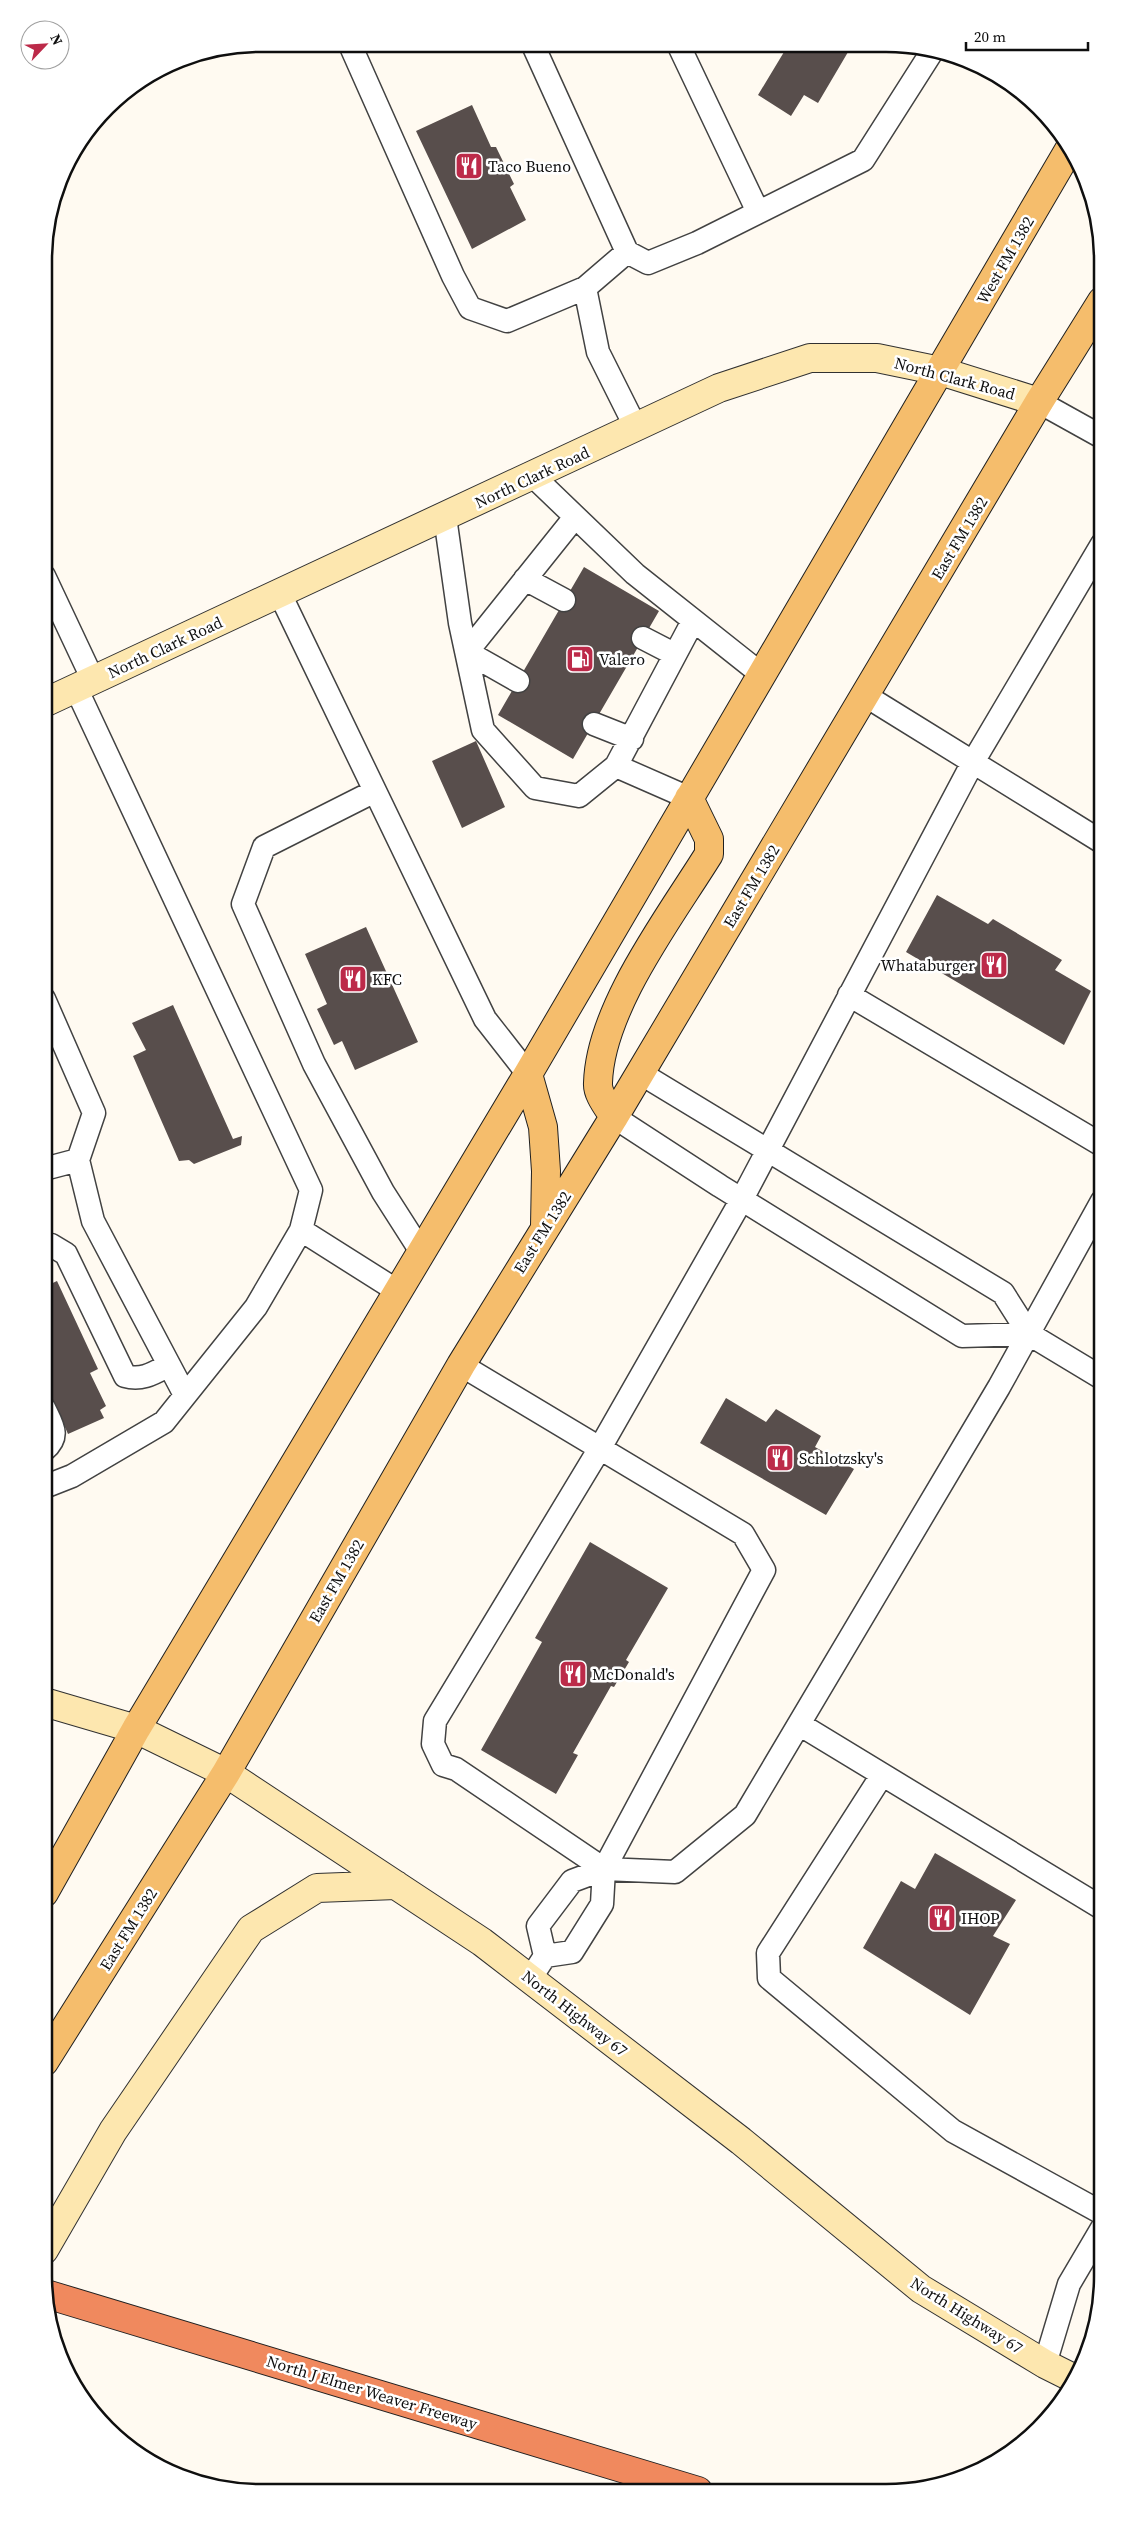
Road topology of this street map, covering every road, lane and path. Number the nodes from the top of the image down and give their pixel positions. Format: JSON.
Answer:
{"nodes":[{"id":1,"x":353,"y":52,"type":"edge"},
{"id":2,"x":536,"y":52,"type":"edge"},
{"id":3,"x":682,"y":52,"type":"edge"},
{"id":4,"x":928,"y":58,"type":"edge"},
{"id":5,"x":1065,"y":156,"type":"edge"},
{"id":6,"x":758,"y":212,"type":"junction"},
{"id":7,"x":627,"y":252,"type":"junction"},
{"id":8,"x":585,"y":288,"type":"junction"},
{"id":9,"x":1094,"y":315,"type":"edge"},
{"id":10,"x":940,"y":371,"type":"junction"},
{"id":11,"x":1039,"y":402,"type":"junction"},
{"id":12,"x":636,"y":428,"type":"junction"},
{"id":13,"x":1094,"y":433,"type":"edge"},
{"id":14,"x":533,"y":476,"type":"junction"},
{"id":15,"x":445,"y":517,"type":"junction"},
{"id":16,"x":575,"y":517,"type":"junction"},
{"id":17,"x":1094,"y":558,"type":"edge"},
{"id":18,"x":525,"y":579,"type":"junction"},
{"id":19,"x":280,"y":594,"type":"junction"},
{"id":20,"x":52,"y":598,"type":"edge"},
{"id":21,"x":564,"y":600,"type":"dead end"},
{"id":22,"x":693,"y":621,"type":"junction"},
{"id":23,"x":643,"y":638,"type":"dead end"},
{"id":24,"x":467,"y":652,"type":"junction"},
{"id":25,"x":674,"y":654,"type":"junction"},
{"id":26,"x":761,"y":674,"type":"junction"},
{"id":27,"x":518,"y":681,"type":"dead end"},
{"id":28,"x":84,"y":684,"type":"junction"},
{"id":29,"x":866,"y":696,"type":"junction"},
{"id":30,"x":52,"y":699,"type":"edge"},
{"id":31,"x":594,"y":724,"type":"dead end"},
{"id":32,"x":632,"y":739,"type":"junction"},
{"id":33,"x":973,"y":762,"type":"junction"},
{"id":34,"x":616,"y":766,"type":"junction"},
{"id":35,"x":375,"y":791,"type":"junction"},
{"id":36,"x":689,"y":798,"type":"junction"},
{"id":37,"x":1094,"y":837,"type":"edge"},
{"id":38,"x":849,"y":995,"type":"junction"},
{"id":39,"x":52,"y":1017,"type":"edge"},
{"id":40,"x":640,"y":1073,"type":"junction"},
{"id":41,"x":528,"y":1074,"type":"junction"},
{"id":42,"x":614,"y":1117,"type":"junction"},
{"id":43,"x":1094,"y":1140,"type":"edge"},
{"id":44,"x":766,"y":1150,"type":"junction"},
{"id":45,"x":78,"y":1160,"type":"junction"},
{"id":46,"x":52,"y":1167,"type":"edge"},
{"id":47,"x":742,"y":1199,"type":"junction"},
{"id":48,"x":1094,"y":1216,"type":"edge"},
{"id":49,"x":545,"y":1226,"type":"junction"},
{"id":50,"x":301,"y":1230,"type":"junction"},
{"id":51,"x":52,"y":1246,"type":"edge"},
{"id":52,"x":422,"y":1253,"type":"junction"},
{"id":53,"x":399,"y":1292,"type":"junction"},
{"id":54,"x":1029,"y":1334,"type":"junction"},
{"id":55,"x":170,"y":1365,"type":"junction"},
{"id":56,"x":461,"y":1365,"type":"junction"},
{"id":57,"x":1094,"y":1373,"type":"edge"},
{"id":58,"x":185,"y":1395,"type":"junction"},
{"id":59,"x":52,"y":1428,"type":"edge"},
{"id":60,"x":52,"y":1443,"type":"edge"},
{"id":61,"x":600,"y":1448,"type":"junction"},
{"id":62,"x":52,"y":1484,"type":"edge"},
{"id":63,"x":52,"y":1704,"type":"edge"},
{"id":64,"x":800,"y":1724,"type":"junction"},
{"id":65,"x":136,"y":1729,"type":"junction"},
{"id":66,"x":226,"y":1774,"type":"junction"},
{"id":67,"x":882,"y":1774,"type":"junction"},
{"id":68,"x":604,"y":1869,"type":"junction"},
{"id":69,"x":52,"y":1879,"type":"edge"},
{"id":70,"x":396,"y":1885,"type":"junction"},
{"id":71,"x":1094,"y":1903,"type":"edge"},
{"id":72,"x":545,"y":1956,"type":"junction"},
{"id":73,"x":530,"y":1979,"type":"junction"},
{"id":74,"x":52,"y":2049,"type":"edge"},
{"id":75,"x":1094,"y":2209,"type":"edge"},
{"id":76,"x":52,"y":2236,"type":"edge"},
{"id":77,"x":1094,"y":2242,"type":"edge"},
{"id":78,"x":53,"y":2292,"type":"edge"},
{"id":79,"x":54,"y":2296,"type":"edge"},
{"id":80,"x":80,"y":2304,"type":"junction"},
{"id":81,"x":1045,"y":2364,"type":"junction"},
{"id":82,"x":1068,"y":2375,"type":"edge"},
{"id":83,"x":675,"y":2484,"type":"edge"}],
"edges":[{"from":1,"to":8,"type":"lane"},
{"from":2,"to":7,"type":"lane"},
{"from":3,"to":6,"type":"lane"},
{"from":4,"to":6,"type":"lane"},
{"from":5,"to":10,"type":"main road","name":"West FM 1382"},
{"from":6,"to":7,"type":"lane"},
{"from":7,"to":8,"type":"lane"},
{"from":8,"to":12,"type":"lane"},
{"from":9,"to":11,"type":"main road"},
{"from":10,"to":11,"type":"main road","name":"North Clark Road"},
{"from":10,"to":12,"type":"main road","name":"North Clark Road"},
{"from":10,"to":26,"type":"main road"},
{"from":11,"to":13,"type":"lane"},
{"from":11,"to":29,"type":"main road","name":"East FM 1382"},
{"from":12,"to":14,"type":"main road","name":"North Clark Road"},
{"from":14,"to":15,"type":"main road","name":"North Clark Road"},
{"from":14,"to":16,"type":"lane"},
{"from":15,"to":19,"type":"main road","name":"North Clark Road"},
{"from":15,"to":24,"type":"lane"},
{"from":16,"to":18,"type":"lane"},
{"from":16,"to":22,"type":"lane"},
{"from":17,"to":33,"type":"lane"},
{"from":18,"to":21,"type":"lane"},
{"from":18,"to":24,"type":"lane"},
{"from":19,"to":28,"type":"main road","name":"North Clark Road"},
{"from":19,"to":35,"type":"lane"},
{"from":20,"to":28,"type":"lane"},
{"from":22,"to":25,"type":"lane"},
{"from":22,"to":26,"type":"lane"},
{"from":23,"to":25,"type":"lane"},
{"from":24,"to":27,"type":"lane"},
{"from":24,"to":34,"type":"lane"},
{"from":25,"to":32,"type":"lane"},
{"from":26,"to":36,"type":"main road"},
{"from":28,"to":30,"type":"main road","name":"North Clark Road"},
{"from":28,"to":50,"type":"lane"},
{"from":29,"to":33,"type":"lane"},
{"from":29,"to":40,"type":"main road","name":"East FM 1382"},
{"from":31,"to":32,"type":"lane"},
{"from":32,"to":34,"type":"lane"},
{"from":33,"to":37,"type":"lane"},
{"from":33,"to":38,"type":"lane"},
{"from":34,"to":36,"type":"lane"},
{"from":35,"to":41,"type":"lane"},
{"from":35,"to":52,"type":"lane"},
{"from":36,"to":41,"type":"main road"},
{"from":36,"to":42,"type":"main road"},
{"from":38,"to":43,"type":"lane"},
{"from":38,"to":44,"type":"lane"},
{"from":39,"to":45,"type":"lane"},
{"from":40,"to":42,"type":"main road","name":"East FM 1382"},
{"from":40,"to":44,"type":"lane"},
{"from":41,"to":49,"type":"main road"},
{"from":41,"to":52,"type":"main road"},
{"from":42,"to":47,"type":"lane"},
{"from":42,"to":49,"type":"main road","name":"East FM 1382"},
{"from":44,"to":47,"type":"lane"},
{"from":44,"to":54,"type":"lane"},
{"from":45,"to":46,"type":"lane"},
{"from":45,"to":55,"type":"lane"},
{"from":47,"to":54,"type":"lane"},
{"from":47,"to":61,"type":"lane"},
{"from":48,"to":54,"type":"lane"},
{"from":49,"to":56,"type":"main road","name":"East FM 1382"},
{"from":50,"to":53,"type":"lane"},
{"from":50,"to":58,"type":"lane"},
{"from":51,"to":55,"type":"lane"},
{"from":52,"to":53,"type":"main road"},
{"from":53,"to":65,"type":"main road"},
{"from":54,"to":57,"type":"lane"},
{"from":54,"to":64,"type":"lane"},
{"from":55,"to":58,"type":"lane"},
{"from":56,"to":61,"type":"lane"},
{"from":56,"to":66,"type":"main road","name":"East FM 1382"},
{"from":58,"to":62,"type":"lane"},
{"from":59,"to":60,"type":"lane"},
{"from":61,"to":68,"type":"lane"},
{"from":61,"to":68,"type":"lane"},
{"from":63,"to":65,"type":"main road","name":"North Highway 67"},
{"from":64,"to":67,"type":"lane"},
{"from":64,"to":68,"type":"lane"},
{"from":65,"to":66,"type":"main road","name":"North Highway 67"},
{"from":65,"to":69,"type":"main road"},
{"from":66,"to":70,"type":"main road","name":"North Highway 67"},
{"from":66,"to":74,"type":"main road","name":"East FM 1382"},
{"from":67,"to":71,"type":"lane"},
{"from":67,"to":75,"type":"lane"},
{"from":68,"to":72,"type":"lane"},
{"from":68,"to":72,"type":"lane"},
{"from":70,"to":73,"type":"main road","name":"North Highway 67"},
{"from":70,"to":76,"type":"main road"},
{"from":72,"to":73,"type":"lane"},
{"from":73,"to":81,"type":"main road","name":"North Highway 67"},
{"from":77,"to":81,"type":"lane"},
{"from":78,"to":80,"type":"highway"},
{"from":79,"to":80,"type":"highway","name":"North J Elmer Weaver Freeway"},
{"from":80,"to":83,"type":"highway","name":"North J Elmer Weaver Freeway"},
{"from":81,"to":82,"type":"main road","name":"North Highway 67"}]}
